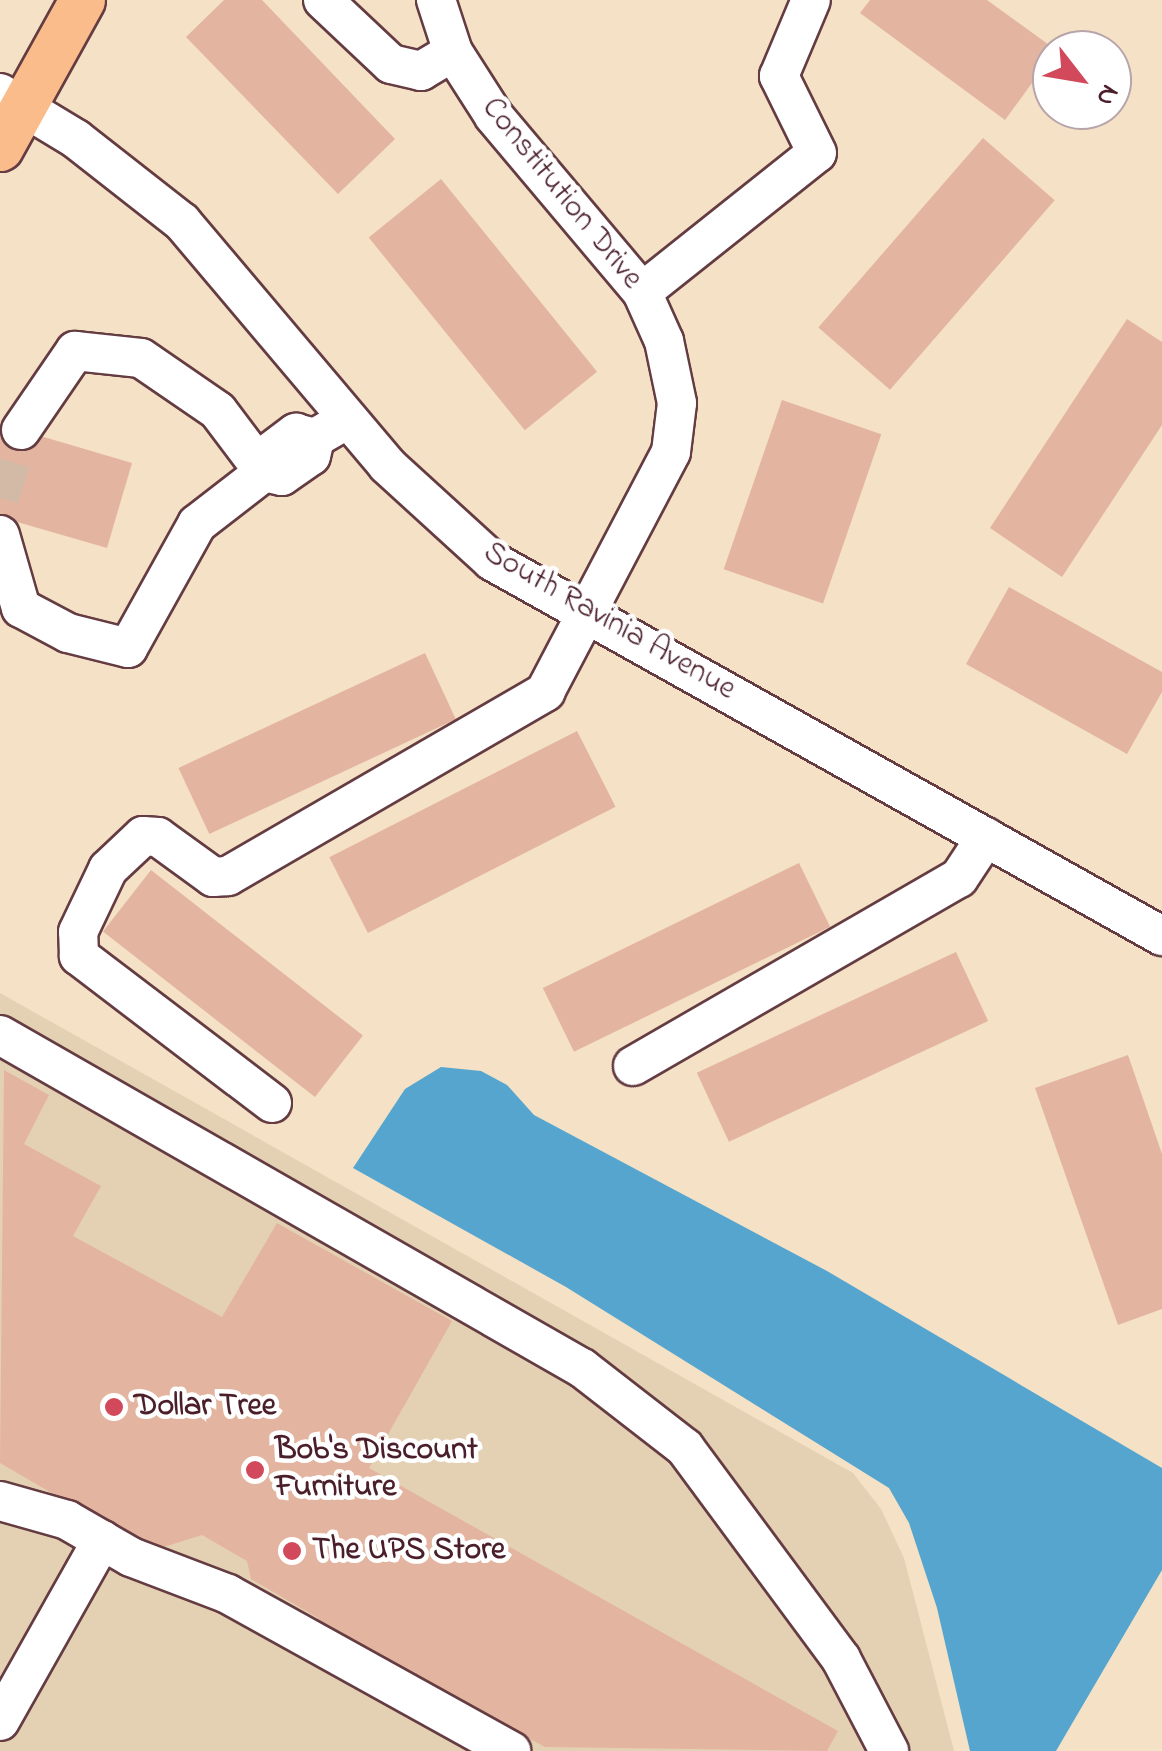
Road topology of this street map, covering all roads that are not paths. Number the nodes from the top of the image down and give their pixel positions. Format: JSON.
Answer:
{"nodes":[{"id":1,"x":82,"y":0,"type":"edge"},
{"id":2,"x":323,"y":0,"type":"edge"},
{"id":3,"x":436,"y":0,"type":"edge"},
{"id":4,"x":811,"y":0,"type":"edge"},
{"id":5,"x":453,"y":52,"type":"junction"},
{"id":6,"x":12,"y":100,"type":"edge"},
{"id":7,"x":0,"y":148,"type":"edge"},
{"id":8,"x":642,"y":292,"type":"junction"},
{"id":9,"x":348,"y":418,"type":"junction"},
{"id":10,"x":21,"y":430,"type":"tunnel mouth"},
{"id":11,"x":264,"y":472,"type":"junction"},
{"id":12,"x":0,"y":534,"type":"edge"},
{"id":13,"x":586,"y":611,"type":"junction"},
{"id":14,"x":986,"y":837,"type":"junction"},
{"id":15,"x":1162,"y":936,"type":"edge"},
{"id":16,"x":0,"y":1035,"type":"edge"},
{"id":17,"x":633,"y":1066,"type":"dead end"},
{"id":18,"x":272,"y":1103,"type":"dead end"},
{"id":19,"x":0,"y":1501,"type":"edge"},
{"id":20,"x":102,"y":1540,"type":"junction"},
{"id":21,"x":0,"y":1721,"type":"edge"},
{"id":22,"x":511,"y":1751,"type":"edge"},
{"id":23,"x":890,"y":1751,"type":"edge"}],
"edges":[{"from":1,"to":6,"type":"main road"},
{"from":2,"to":5,"type":"street"},
{"from":3,"to":5,"type":"street","name":"Constitution Drive"},
{"from":4,"to":8,"type":"street"},
{"from":5,"to":8,"type":"street","name":"Constitution Drive"},
{"from":6,"to":7,"type":"main road"},
{"from":6,"to":9,"type":"street","name":"South Ravinia Avenue"},
{"from":8,"to":13,"type":"street","name":"Constitution Drive"},
{"from":9,"to":11,"type":"street"},
{"from":9,"to":13,"type":"street","name":"South Ravinia Avenue"},
{"from":10,"to":11,"type":"street"},
{"from":11,"to":12,"type":"street"},
{"from":13,"to":14,"type":"street","name":"South Ravinia Avenue"},
{"from":13,"to":18,"type":"street","name":"Constitution Drive"},
{"from":14,"to":15,"type":"street","name":"South Ravinia Avenue"},
{"from":14,"to":17,"type":"street"},
{"from":16,"to":23,"type":"street"},
{"from":19,"to":20,"type":"street"},
{"from":20,"to":21,"type":"street"},
{"from":20,"to":22,"type":"street"}]}
